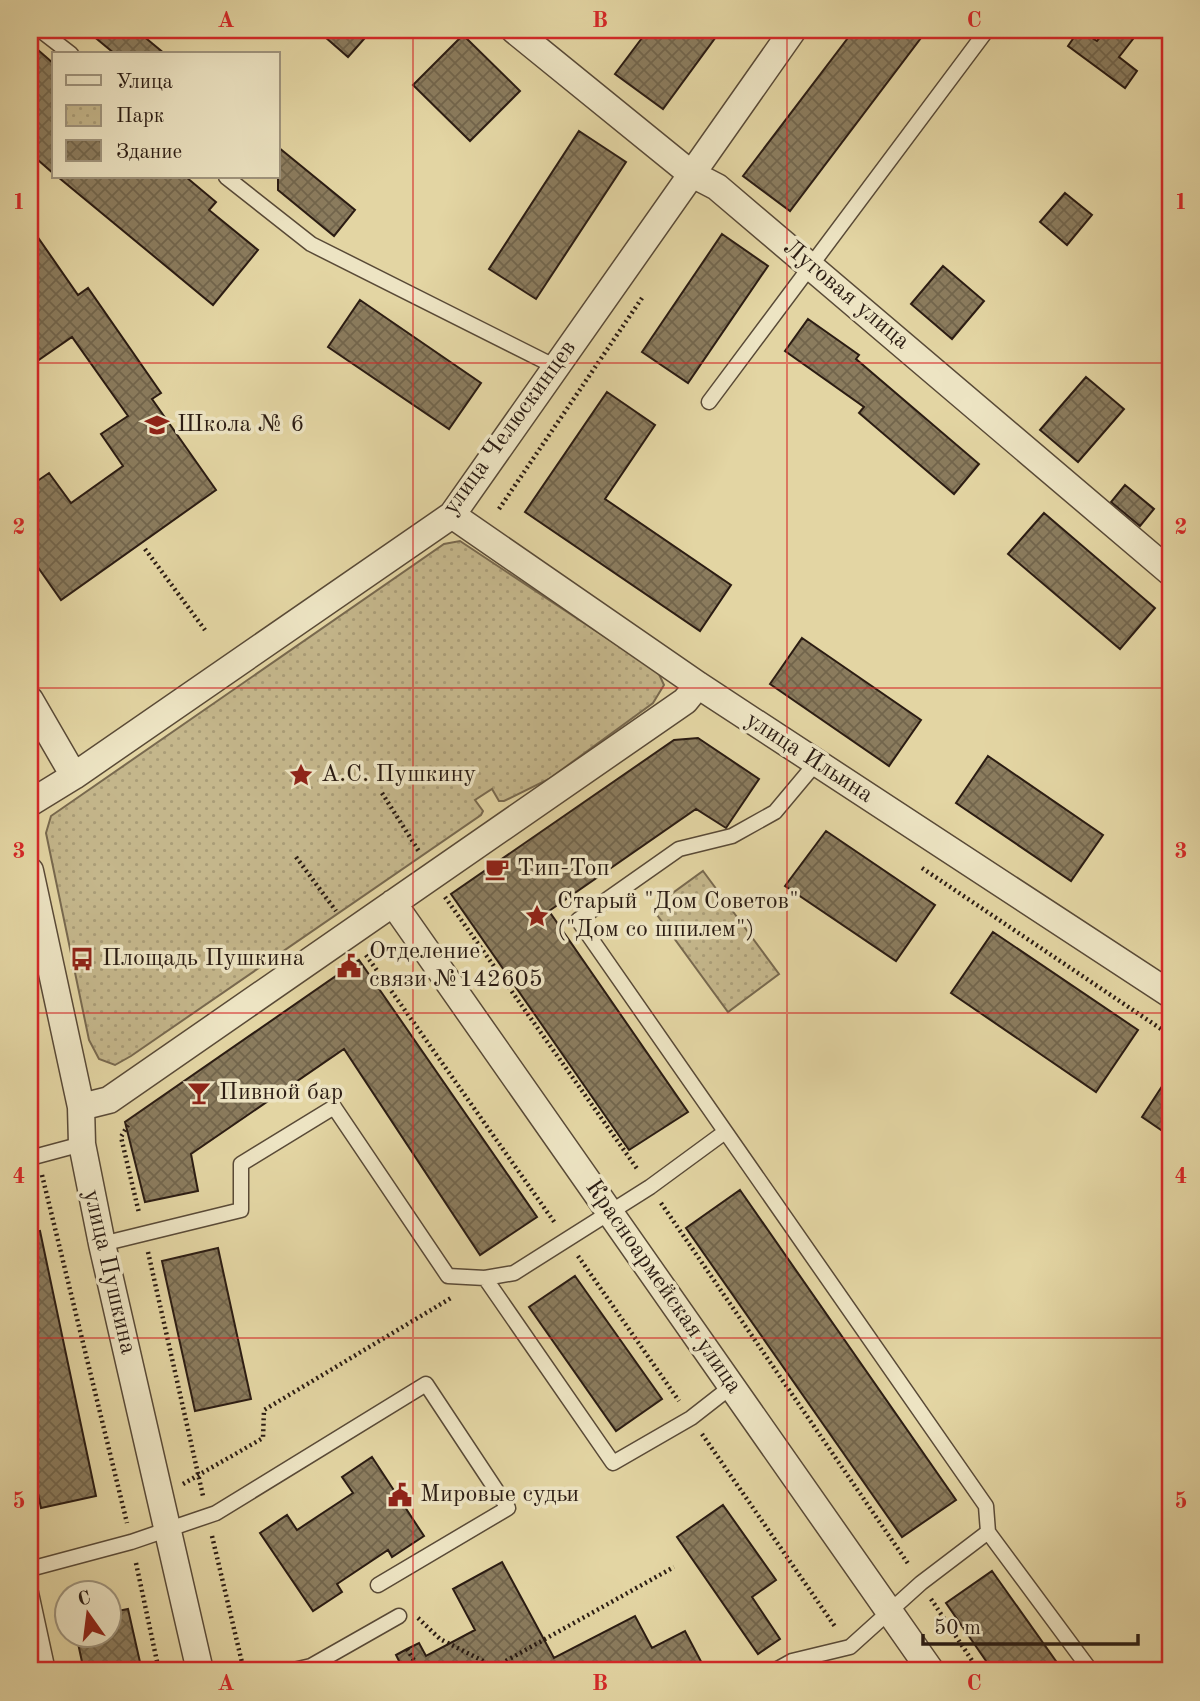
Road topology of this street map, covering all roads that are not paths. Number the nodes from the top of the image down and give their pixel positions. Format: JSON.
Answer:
{"nodes":[{"id":1,"x":40,"y":30,"type":"edge"},
{"id":2,"x":513,"y":30,"type":"edge"},
{"id":3,"x":793,"y":30,"type":"edge"},
{"id":4,"x":987,"y":30,"type":"edge"},
{"id":5,"x":68,"y":52,"type":"edge"},
{"id":6,"x":690,"y":173,"type":"junction"},
{"id":7,"x":227,"y":178,"type":"edge"},
{"id":8,"x":810,"y":265,"type":"junction"},
{"id":9,"x":556,"y":367,"type":"junction"},
{"id":10,"x":709,"y":402,"type":"dead end"},
{"id":11,"x":452,"y":515,"type":"junction"},
{"id":12,"x":1170,"y":572,"type":"edge"},
{"id":13,"x":698,"y":685,"type":"junction"},
{"id":14,"x":30,"y":700,"type":"edge"},
{"id":15,"x":816,"y":763,"type":"junction"},
{"id":16,"x":74,"y":776,"type":"junction"},
{"id":17,"x":30,"y":803,"type":"edge"},
{"id":18,"x":30,"y":871,"type":"edge"},
{"id":19,"x":393,"y":903,"type":"junction"},
{"id":20,"x":1170,"y":994,"type":"edge"},
{"id":21,"x":81,"y":1107,"type":"junction"},
{"id":22,"x":725,"y":1132,"type":"junction"},
{"id":23,"x":82,"y":1144,"type":"junction"},
{"id":24,"x":34,"y":1157,"type":"edge"},
{"id":25,"x":610,"y":1211,"type":"junction"},
{"id":26,"x":102,"y":1244,"type":"junction"},
{"id":27,"x":485,"y":1278,"type":"junction"},
{"id":28,"x":732,"y":1386,"type":"junction"},
{"id":29,"x":169,"y":1531,"type":"junction"},
{"id":30,"x":988,"y":1532,"type":"junction"},
{"id":31,"x":30,"y":1569,"type":"edge"},
{"id":32,"x":378,"y":1585,"type":"dead end"},
{"id":33,"x":30,"y":1587,"type":"edge"},
{"id":34,"x":889,"y":1611,"type":"junction"},
{"id":35,"x":406,"y":1615,"type":"road end"},
{"id":36,"x":48,"y":1671,"type":"edge"},
{"id":37,"x":200,"y":1671,"type":"edge"},
{"id":38,"x":289,"y":1671,"type":"edge"},
{"id":39,"x":774,"y":1671,"type":"edge"},
{"id":40,"x":931,"y":1671,"type":"edge"},
{"id":41,"x":1091,"y":1671,"type":"edge"}],
"edges":[{"from":1,"to":5,"type":"lane"},
{"from":2,"to":6,"type":"street","name":"Луговая улица"},
{"from":3,"to":6,"type":"street","name":"улица Челюскинцев"},
{"from":4,"to":8,"type":"lane"},
{"from":6,"to":8,"type":"street","name":"Луговая улица"},
{"from":6,"to":9,"type":"street","name":"улица Челюскинцев"},
{"from":7,"to":9,"type":"lane"},
{"from":8,"to":10,"type":"lane"},
{"from":8,"to":12,"type":"street","name":"Луговая улица"},
{"from":9,"to":11,"type":"street","name":"улица Челюскинцев"},
{"from":11,"to":13,"type":"street","name":"улица Ильина"},
{"from":11,"to":16,"type":"street","name":"улица Челюскинцев"},
{"from":13,"to":15,"type":"street","name":"улица Ильина"},
{"from":13,"to":19,"type":"street"},
{"from":14,"to":16,"type":"street"},
{"from":15,"to":20,"type":"street","name":"улица Ильина"},
{"from":15,"to":22,"type":"lane"},
{"from":16,"to":17,"type":"street","name":"улица Челюскинцев"},
{"from":18,"to":21,"type":"street","name":"улица Пушкина"},
{"from":19,"to":21,"type":"street"},
{"from":19,"to":25,"type":"street","name":"Красноармейская улица"},
{"from":21,"to":23,"type":"street","name":"улица Пушкина"},
{"from":22,"to":25,"type":"lane"},
{"from":22,"to":30,"type":"lane"},
{"from":23,"to":24,"type":"lane"},
{"from":23,"to":26,"type":"street","name":"улица Пушкина"},
{"from":25,"to":27,"type":"lane"},
{"from":25,"to":28,"type":"street","name":"Красноармейская улица"},
{"from":26,"to":27,"type":"lane"},
{"from":26,"to":29,"type":"street","name":"улица Пушкина"},
{"from":27,"to":28,"type":"lane"},
{"from":28,"to":34,"type":"street","name":"Красноармейская улица"},
{"from":29,"to":31,"type":"lane"},
{"from":29,"to":32,"type":"lane"},
{"from":29,"to":37,"type":"street","name":"улица Пушкина"},
{"from":30,"to":34,"type":"lane"},
{"from":30,"to":41,"type":"lane"},
{"from":33,"to":36,"type":"lane"},
{"from":34,"to":39,"type":"lane"},
{"from":34,"to":40,"type":"street","name":"Красноармейская улица"},
{"from":35,"to":38,"type":"lane"}]}
